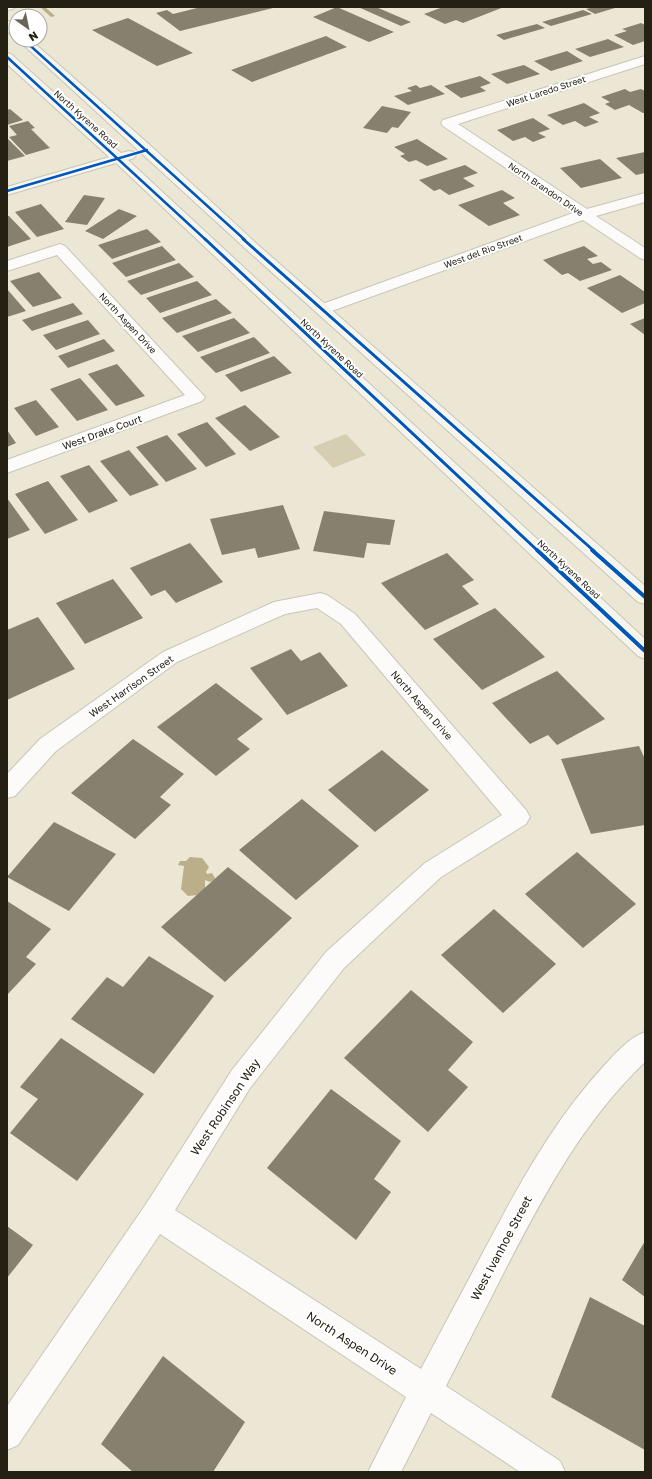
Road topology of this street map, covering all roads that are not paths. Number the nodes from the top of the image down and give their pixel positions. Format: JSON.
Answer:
{"nodes":[{"id":1,"x":33,"y":48,"type":"edge"},
{"id":2,"x":7,"y":57,"type":"edge"},
{"id":3,"x":645,"y":60,"type":"edge"},
{"id":4,"x":448,"y":123,"type":"joint"},
{"id":5,"x":148,"y":150,"type":"junction"},
{"id":6,"x":118,"y":158,"type":"junction"},
{"id":7,"x":7,"y":191,"type":"edge"},
{"id":8,"x":645,"y":197,"type":"edge"},
{"id":9,"x":584,"y":214,"type":"junction"},
{"id":10,"x":645,"y":255,"type":"edge"},
{"id":11,"x":7,"y":266,"type":"edge"},
{"id":12,"x":323,"y":309,"type":"junction"},
{"id":13,"x":196,"y":397,"type":"joint"},
{"id":14,"x":7,"y":467,"type":"edge"},
{"id":15,"x":645,"y":597,"type":"edge"},
{"id":16,"x":320,"y":600,"type":"joint"},
{"id":17,"x":645,"y":651,"type":"edge"},
{"id":18,"x":7,"y":789,"type":"edge"},
{"id":19,"x":518,"y":817,"type":"joint"},
{"id":20,"x":645,"y":1044,"type":"edge"},
{"id":21,"x":156,"y":1214,"type":"junction"},
{"id":22,"x":426,"y":1391,"type":"junction"},
{"id":23,"x":7,"y":1434,"type":"edge"},
{"id":24,"x":384,"y":1472,"type":"edge"},
{"id":25,"x":549,"y":1472,"type":"edge"}],
"edges":[{"from":1,"to":5,"type":"main road","name":"North Kyrene Road"},
{"from":2,"to":6,"type":"main road","name":"North Kyrene Road"},
{"from":3,"to":4,"type":"street","name":"West Laredo Street"},
{"from":4,"to":9,"type":"street","name":"North Brandon Drive"},
{"from":5,"to":6,"type":"main road"},
{"from":5,"to":12,"type":"main road","name":"North Kyrene Road"},
{"from":6,"to":7,"type":"main road"},
{"from":6,"to":17,"type":"main road","name":"North Kyrene Road"},
{"from":8,"to":9,"type":"street","name":"West del Rio Street"},
{"from":9,"to":10,"type":"street","name":"North Brandon Drive"},
{"from":9,"to":12,"type":"street","name":"West del Rio Street"},
{"from":11,"to":13,"type":"street","name":"North Aspen Drive"},
{"from":12,"to":15,"type":"main road","name":"North Kyrene Road"},
{"from":13,"to":14,"type":"street","name":"West Drake Court"},
{"from":16,"to":18,"type":"street","name":"West Harrison Street"},
{"from":16,"to":19,"type":"street","name":"North Aspen Drive"},
{"from":19,"to":21,"type":"street","name":"West Robinson Way"},
{"from":20,"to":22,"type":"street","name":"West Ivanhoe Street"},
{"from":21,"to":22,"type":"street","name":"North Aspen Drive"},
{"from":21,"to":23,"type":"street","name":"West Robinson Way"},
{"from":22,"to":24,"type":"street","name":"West Ivanhoe Street"},
{"from":22,"to":25,"type":"street","name":"North Aspen Drive"}]}
